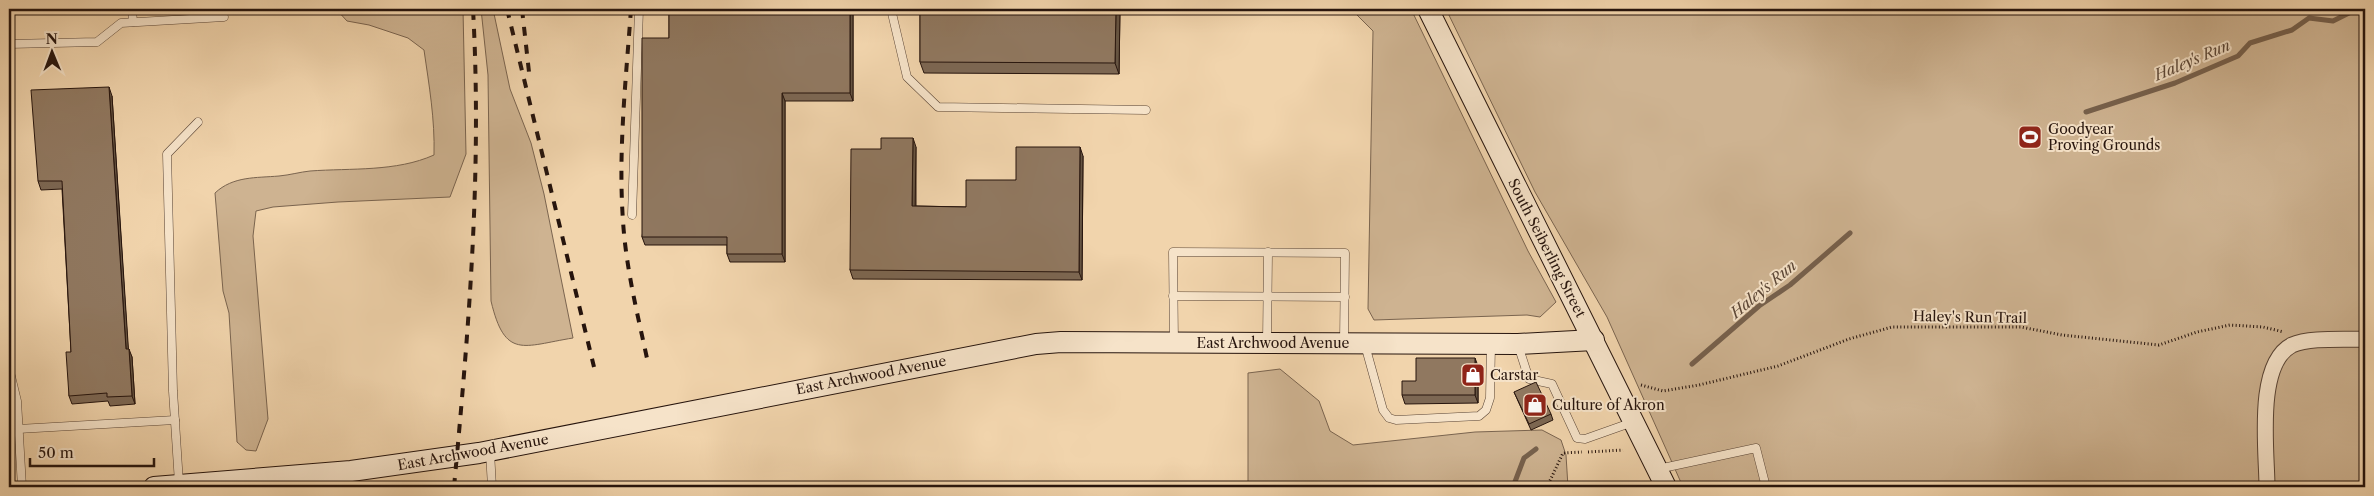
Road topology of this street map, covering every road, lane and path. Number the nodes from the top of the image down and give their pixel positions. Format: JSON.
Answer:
{"nodes":[{"id":1,"x":132,"y":9,"type":"edge"},
{"id":2,"x":639,"y":9,"type":"edge"},
{"id":3,"x":891,"y":9,"type":"edge"},
{"id":4,"x":1428,"y":9,"type":"edge"},
{"id":5,"x":224,"y":17,"type":"dead end"},
{"id":6,"x":133,"y":22,"type":"junction"},
{"id":7,"x":9,"y":44,"type":"edge"},
{"id":8,"x":1146,"y":110,"type":"dead end"},
{"id":9,"x":198,"y":122,"type":"dead end"},
{"id":10,"x":632,"y":215,"type":"dead end"},
{"id":11,"x":1268,"y":252,"type":"junction"},
{"id":12,"x":1174,"y":296,"type":"junction"},
{"id":13,"x":1268,"y":297,"type":"junction"},
{"id":14,"x":1344,"y":297,"type":"junction"},
{"id":15,"x":1594,"y":340,"type":"junction"},
{"id":16,"x":2365,"y":340,"type":"edge"},
{"id":17,"x":1174,"y":342,"type":"junction"},
{"id":18,"x":1267,"y":343,"type":"junction"},
{"id":19,"x":1344,"y":343,"type":"junction"},
{"id":20,"x":1364,"y":343,"type":"junction"},
{"id":21,"x":2300,"y":343,"type":"junction"},
{"id":22,"x":1491,"y":344,"type":"junction"},
{"id":23,"x":1518,"y":344,"type":"junction"},
{"id":24,"x":9,"y":368,"type":"edge"},
{"id":25,"x":1641,"y":385,"type":"dead end"},
{"id":26,"x":175,"y":420,"type":"junction"},
{"id":27,"x":1633,"y":422,"type":"junction"},
{"id":28,"x":18,"y":429,"type":"junction"},
{"id":29,"x":1623,"y":450,"type":"dead end"},
{"id":30,"x":490,"y":451,"type":"junction"},
{"id":31,"x":1656,"y":469,"type":"junction"},
{"id":32,"x":179,"y":485,"type":"junction"},
{"id":33,"x":22,"y":487,"type":"edge"},
{"id":34,"x":154,"y":487,"type":"edge"},
{"id":35,"x":492,"y":487,"type":"edge"},
{"id":36,"x":1547,"y":487,"type":"edge"},
{"id":37,"x":1666,"y":487,"type":"edge"},
{"id":38,"x":1766,"y":487,"type":"edge"},
{"id":39,"x":2267,"y":487,"type":"edge"}],
"edges":[{"from":1,"to":6,"type":"lane"},
{"from":2,"to":10,"type":"lane"},
{"from":3,"to":8,"type":"lane"},
{"from":4,"to":15,"type":"main road","name":"South Seiberling Street"},
{"from":5,"to":6,"type":"lane"},
{"from":6,"to":7,"type":"lane"},
{"from":9,"to":26,"type":"lane"},
{"from":11,"to":12,"type":"lane"},
{"from":11,"to":13,"type":"lane"},
{"from":11,"to":14,"type":"lane"},
{"from":12,"to":13,"type":"lane"},
{"from":12,"to":17,"type":"lane"},
{"from":13,"to":14,"type":"lane"},
{"from":13,"to":18,"type":"lane"},
{"from":14,"to":19,"type":"lane"},
{"from":15,"to":23,"type":"main road","name":"East Archwood Avenue"},
{"from":15,"to":27,"type":"main road","name":"South Seiberling Street"},
{"from":16,"to":21,"type":"street"},
{"from":17,"to":18,"type":"main road","name":"East Archwood Avenue"},
{"from":17,"to":30,"type":"main road","name":"East Archwood Avenue"},
{"from":18,"to":19,"type":"main road","name":"East Archwood Avenue"},
{"from":19,"to":20,"type":"main road","name":"East Archwood Avenue"},
{"from":20,"to":22,"type":"main road","name":"East Archwood Avenue"},
{"from":20,"to":22,"type":"lane"},
{"from":21,"to":25,"type":"path","name":"Haley's Run Trail"},
{"from":21,"to":39,"type":"street"},
{"from":22,"to":23,"type":"main road","name":"East Archwood Avenue"},
{"from":23,"to":27,"type":"lane"},
{"from":24,"to":28,"type":"lane"},
{"from":26,"to":28,"type":"lane"},
{"from":26,"to":32,"type":"lane"},
{"from":27,"to":31,"type":"main road","name":"South Seiberling Street"},
{"from":28,"to":33,"type":"lane"},
{"from":29,"to":36,"type":"path"},
{"from":30,"to":32,"type":"main road","name":"East Archwood Avenue"},
{"from":30,"to":35,"type":"lane"},
{"from":31,"to":37,"type":"main road","name":"South Seiberling Street"},
{"from":31,"to":38,"type":"lane"},
{"from":32,"to":34,"type":"main road","name":"East Archwood Avenue"}]}
